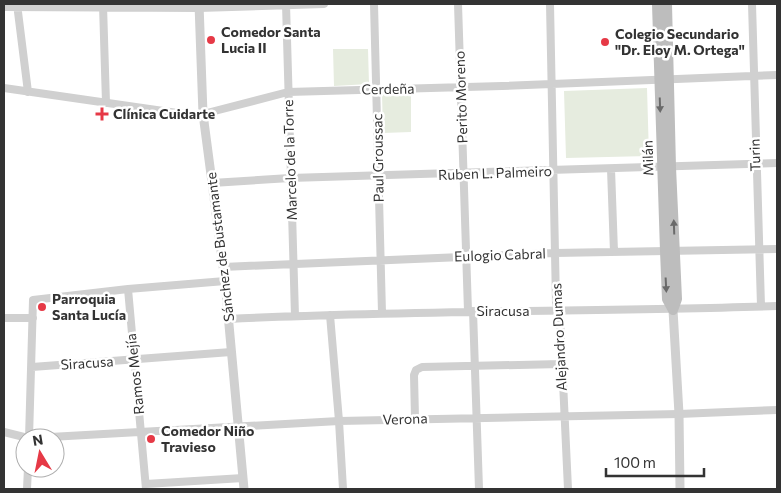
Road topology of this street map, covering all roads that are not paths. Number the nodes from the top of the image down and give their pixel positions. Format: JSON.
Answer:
{"nodes":[{"id":1,"x":324,"y":4,"type":"edge"},
{"id":2,"x":374,"y":4,"type":"edge"},
{"id":3,"x":458,"y":4,"type":"edge"},
{"id":4,"x":550,"y":4,"type":"edge"},
{"id":5,"x":657,"y":4,"type":"edge"},
{"id":6,"x":668,"y":4,"type":"edge"},
{"id":7,"x":752,"y":4,"type":"edge"},
{"id":8,"x":17,"y":5,"type":"edge"},
{"id":9,"x":286,"y":5,"type":"edge"},
{"id":10,"x":103,"y":6,"type":"edge"},
{"id":11,"x":199,"y":6,"type":"edge"},
{"id":12,"x":4,"y":7,"type":"edge"},
{"id":13,"x":777,"y":75,"type":"edge"},
{"id":14,"x":753,"y":76,"type":"junction"},
{"id":15,"x":665,"y":78,"type":"junction"},
{"id":16,"x":550,"y":84,"type":"junction"},
{"id":17,"x":461,"y":87,"type":"junction"},
{"id":18,"x":4,"y":88,"type":"edge"},
{"id":19,"x":377,"y":89,"type":"junction"},
{"id":20,"x":28,"y":92,"type":"junction"},
{"id":21,"x":288,"y":92,"type":"junction"},
{"id":22,"x":106,"y":103,"type":"junction"},
{"id":23,"x":203,"y":114,"type":"junction"},
{"id":24,"x":777,"y":163,"type":"edge"},
{"id":25,"x":756,"y":164,"type":"junction"},
{"id":26,"x":667,"y":167,"type":"junction"},
{"id":27,"x":611,"y":169,"type":"junction"},
{"id":28,"x":552,"y":171,"type":"junction"},
{"id":29,"x":464,"y":174,"type":"junction"},
{"id":30,"x":378,"y":176,"type":"junction"},
{"id":31,"x":290,"y":178,"type":"junction"},
{"id":32,"x":212,"y":183,"type":"junction"},
{"id":33,"x":777,"y":249,"type":"edge"},
{"id":34,"x":758,"y":250,"type":"junction"},
{"id":35,"x":670,"y":251,"type":"junction"},
{"id":36,"x":614,"y":252,"type":"junction"},
{"id":37,"x":555,"y":253,"type":"junction"},
{"id":38,"x":467,"y":256,"type":"junction"},
{"id":39,"x":380,"y":261,"type":"junction"},
{"id":40,"x":293,"y":264,"type":"junction"},
{"id":41,"x":223,"y":267,"type":"junction"},
{"id":42,"x":225,"y":281,"type":"junction"},
{"id":43,"x":128,"y":289,"type":"junction"},
{"id":44,"x":761,"y":306,"type":"junction"},
{"id":45,"x":777,"y":306,"type":"edge"},
{"id":46,"x":673,"y":310,"type":"junction"},
{"id":47,"x":471,"y":311,"type":"junction"},
{"id":48,"x":558,"y":311,"type":"junction"},
{"id":49,"x":382,"y":313,"type":"junction"},
{"id":50,"x":330,"y":315,"type":"junction"},
{"id":51,"x":295,"y":316,"type":"junction"},
{"id":52,"x":4,"y":318,"type":"edge"},
{"id":53,"x":33,"y":318,"type":"junction"},
{"id":54,"x":229,"y":319,"type":"junction"},
{"id":55,"x":231,"y":352,"type":"junction"},
{"id":56,"x":133,"y":360,"type":"junction"},
{"id":57,"x":561,"y":364,"type":"junction"},
{"id":58,"x":475,"y":366,"type":"junction"},
{"id":59,"x":32,"y":367,"type":"junction"},
{"id":60,"x":777,"y":410,"type":"edge"},
{"id":61,"x":679,"y":414,"type":"junction"},
{"id":62,"x":563,"y":416,"type":"junction"},
{"id":63,"x":477,"y":417,"type":"junction"},
{"id":64,"x":415,"y":418,"type":"junction"},
{"id":65,"x":339,"y":421,"type":"junction"},
{"id":66,"x":239,"y":425,"type":"junction"},
{"id":67,"x":30,"y":428,"type":"edge"},
{"id":68,"x":141,"y":431,"type":"junction"},
{"id":69,"x":65,"y":436,"type":"edge"},
{"id":70,"x":243,"y":478,"type":"junction"},
{"id":71,"x":146,"y":487,"type":"edge"},
{"id":72,"x":244,"y":489,"type":"edge"},
{"id":73,"x":343,"y":489,"type":"edge"},
{"id":74,"x":479,"y":489,"type":"edge"},
{"id":75,"x":568,"y":489,"type":"edge"},
{"id":76,"x":680,"y":489,"type":"edge"}],
"edges":[{"from":1,"to":9,"type":"street"},
{"from":2,"to":19,"type":"street","name":"Paul Groussac"},
{"from":3,"to":17,"type":"street","name":"Perito Moreno"},
{"from":4,"to":16,"type":"street","name":"Alejandro Dumas"},
{"from":5,"to":15,"type":"main road","name":"Milán"},
{"from":6,"to":15,"type":"main road","name":"Milán"},
{"from":7,"to":14,"type":"street","name":"Turin"},
{"from":8,"to":10,"type":"street"},
{"from":8,"to":12,"type":"street"},
{"from":8,"to":20,"type":"street"},
{"from":9,"to":11,"type":"street"},
{"from":9,"to":21,"type":"street","name":"Marcelo de la Torre"},
{"from":10,"to":11,"type":"street"},
{"from":10,"to":22,"type":"street"},
{"from":11,"to":23,"type":"street","name":"Sánchez de Bustamante"},
{"from":13,"to":14,"type":"street","name":"Cerdeña"},
{"from":14,"to":15,"type":"street","name":"Cerdeña"},
{"from":14,"to":25,"type":"street","name":"Turin"},
{"from":15,"to":16,"type":"street","name":"Cerdeña"},
{"from":15,"to":26,"type":"main road","name":"Milán"},
{"from":16,"to":17,"type":"street","name":"Cerdeña"},
{"from":16,"to":28,"type":"street","name":"Alejandro Dumas"},
{"from":17,"to":19,"type":"street","name":"Cerdeña"},
{"from":17,"to":29,"type":"street","name":"Perito Moreno"},
{"from":18,"to":20,"type":"street","name":"Cerdeña"},
{"from":19,"to":21,"type":"street","name":"Cerdeña"},
{"from":19,"to":30,"type":"street","name":"Paul Groussac"},
{"from":20,"to":22,"type":"street","name":"Cerdeña"},
{"from":21,"to":23,"type":"street","name":"Cerdeña"},
{"from":21,"to":31,"type":"street","name":"Marcelo de la Torre"},
{"from":22,"to":23,"type":"street","name":"Cerdeña"},
{"from":23,"to":32,"type":"street","name":"Sánchez de Bustamante"},
{"from":24,"to":25,"type":"street","name":"Ruben L. Palmeiro"},
{"from":25,"to":26,"type":"street","name":"Ruben L. Palmeiro"},
{"from":25,"to":34,"type":"street","name":"Turin"},
{"from":26,"to":27,"type":"street","name":"Ruben L. Palmeiro"},
{"from":26,"to":35,"type":"main road","name":"Milán"},
{"from":27,"to":28,"type":"street","name":"Ruben L. Palmeiro"},
{"from":27,"to":36,"type":"street"},
{"from":28,"to":29,"type":"street","name":"Ruben L. Palmeiro"},
{"from":28,"to":37,"type":"street","name":"Alejandro Dumas"},
{"from":29,"to":30,"type":"street","name":"Ruben L. Palmeiro"},
{"from":29,"to":38,"type":"street","name":"Perito Moreno"},
{"from":30,"to":31,"type":"street","name":"Ruben L. Palmeiro"},
{"from":30,"to":39,"type":"street","name":"Paul Groussac"},
{"from":31,"to":32,"type":"street","name":"Ruben L. Palmeiro"},
{"from":31,"to":40,"type":"street","name":"Marcelo de la Torre"},
{"from":32,"to":41,"type":"street","name":"Sánchez de Bustamante"},
{"from":33,"to":34,"type":"street","name":"Eulogio Cabral"},
{"from":34,"to":35,"type":"street","name":"Eulogio Cabral"},
{"from":34,"to":44,"type":"street","name":"Turin"},
{"from":35,"to":36,"type":"street","name":"Eulogio Cabral"},
{"from":35,"to":46,"type":"main road","name":"Milán"},
{"from":36,"to":37,"type":"street","name":"Eulogio Cabral"},
{"from":37,"to":38,"type":"street","name":"Eulogio Cabral"},
{"from":37,"to":48,"type":"street","name":"Alejandro Dumas"},
{"from":38,"to":39,"type":"street","name":"Eulogio Cabral"},
{"from":38,"to":47,"type":"street","name":"Perito Moreno"},
{"from":39,"to":40,"type":"street","name":"Eulogio Cabral"},
{"from":39,"to":49,"type":"street","name":"Paul Groussac"},
{"from":40,"to":41,"type":"street","name":"Eulogio Cabral"},
{"from":40,"to":51,"type":"street","name":"Marcelo de la Torre"},
{"from":41,"to":42,"type":"street","name":"Sánchez de Bustamante"},
{"from":42,"to":43,"type":"street"},
{"from":42,"to":54,"type":"street","name":"Sánchez de Bustamante"},
{"from":43,"to":53,"type":"street"},
{"from":43,"to":56,"type":"street","name":"Ramos Mejía"},
{"from":44,"to":45,"type":"street","name":"Siracusa"},
{"from":44,"to":46,"type":"street","name":"Siracusa"},
{"from":46,"to":48,"type":"street","name":"Siracusa"},
{"from":46,"to":61,"type":"street","name":"Milán"},
{"from":47,"to":48,"type":"street","name":"Siracusa"},
{"from":47,"to":49,"type":"street","name":"Siracusa"},
{"from":47,"to":58,"type":"street","name":"Perito Moreno"},
{"from":48,"to":57,"type":"street","name":"Alejandro Dumas"},
{"from":49,"to":50,"type":"street","name":"Siracusa"},
{"from":50,"to":51,"type":"street","name":"Siracusa"},
{"from":50,"to":65,"type":"street"},
{"from":51,"to":54,"type":"street","name":"Siracusa"},
{"from":52,"to":53,"type":"street"},
{"from":53,"to":59,"type":"street"},
{"from":54,"to":55,"type":"street","name":"Sánchez de Bustamante"},
{"from":55,"to":56,"type":"street","name":"Siracusa"},
{"from":55,"to":66,"type":"street","name":"Sánchez de Bustamante"},
{"from":56,"to":59,"type":"street","name":"Siracusa"},
{"from":56,"to":68,"type":"street","name":"Ramos Mejía"},
{"from":57,"to":58,"type":"street"},
{"from":57,"to":62,"type":"street","name":"Alejandro Dumas"},
{"from":58,"to":63,"type":"street","name":"Perito Moreno"},
{"from":58,"to":64,"type":"street"},
{"from":59,"to":67,"type":"street"},
{"from":60,"to":61,"type":"street","name":"Verona"},
{"from":61,"to":62,"type":"street","name":"Verona"},
{"from":61,"to":76,"type":"street","name":"Milán"},
{"from":62,"to":63,"type":"street","name":"Verona"},
{"from":62,"to":75,"type":"street","name":"Alejandro Dumas"},
{"from":63,"to":64,"type":"street","name":"Verona"},
{"from":63,"to":74,"type":"street","name":"Perito Moreno"},
{"from":64,"to":65,"type":"street","name":"Verona"},
{"from":65,"to":66,"type":"street","name":"Verona"},
{"from":65,"to":73,"type":"street"},
{"from":66,"to":68,"type":"street","name":"Verona"},
{"from":66,"to":70,"type":"street","name":"Sánchez de Bustamante"},
{"from":68,"to":69,"type":"street","name":"Verona"},
{"from":68,"to":71,"type":"street","name":"Ramos Mejía"},
{"from":70,"to":71,"type":"street"},
{"from":70,"to":72,"type":"street","name":"Sánchez de Bustamante"}]}
